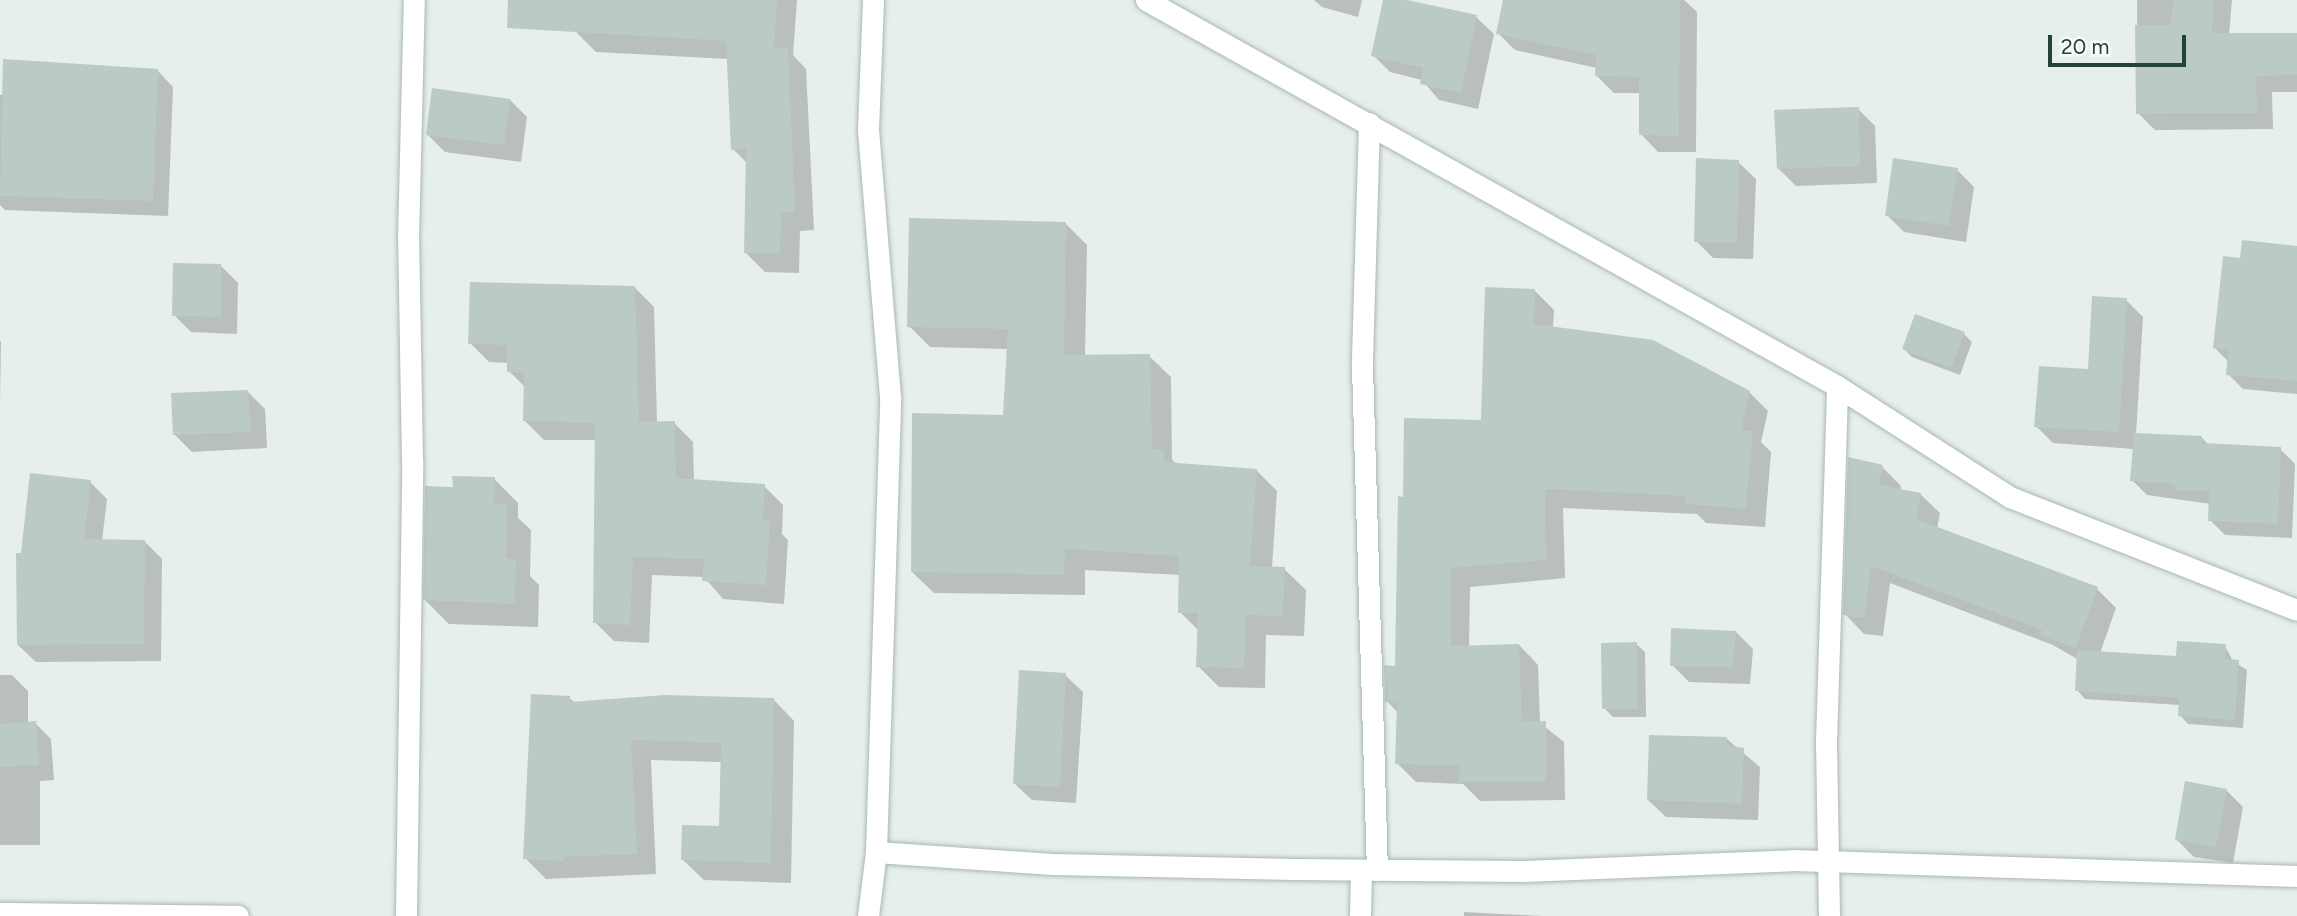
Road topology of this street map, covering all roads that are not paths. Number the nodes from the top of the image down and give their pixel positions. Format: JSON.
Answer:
{"nodes":[{"id":1,"x":414,"y":0,"type":"edge"},
{"id":2,"x":873,"y":0,"type":"edge"},
{"id":3,"x":1146,"y":0,"type":"edge"},
{"id":4,"x":1370,"y":123,"type":"junction"},
{"id":5,"x":1837,"y":386,"type":"junction"},
{"id":6,"x":2297,"y":610,"type":"edge"},
{"id":7,"x":876,"y":852,"type":"junction"},
{"id":8,"x":1829,"y":860,"type":"junction"},
{"id":9,"x":1369,"y":870,"type":"junction"},
{"id":10,"x":2297,"y":876,"type":"edge"},
{"id":11,"x":0,"y":913,"type":"edge"},
{"id":12,"x":238,"y":916,"type":"edge"},
{"id":13,"x":406,"y":916,"type":"edge"},
{"id":14,"x":868,"y":916,"type":"edge"},
{"id":15,"x":1360,"y":916,"type":"edge"},
{"id":16,"x":1829,"y":916,"type":"edge"}],
"edges":[{"from":1,"to":13,"type":"street"},
{"from":2,"to":7,"type":"street"},
{"from":3,"to":4,"type":"street"},
{"from":4,"to":5,"type":"street"},
{"from":4,"to":9,"type":"street"},
{"from":5,"to":6,"type":"street"},
{"from":5,"to":8,"type":"street"},
{"from":7,"to":9,"type":"street"},
{"from":7,"to":14,"type":"street"},
{"from":8,"to":9,"type":"street"},
{"from":8,"to":10,"type":"street"},
{"from":8,"to":16,"type":"street"},
{"from":9,"to":15,"type":"street"},
{"from":11,"to":12,"type":"street"}]}
